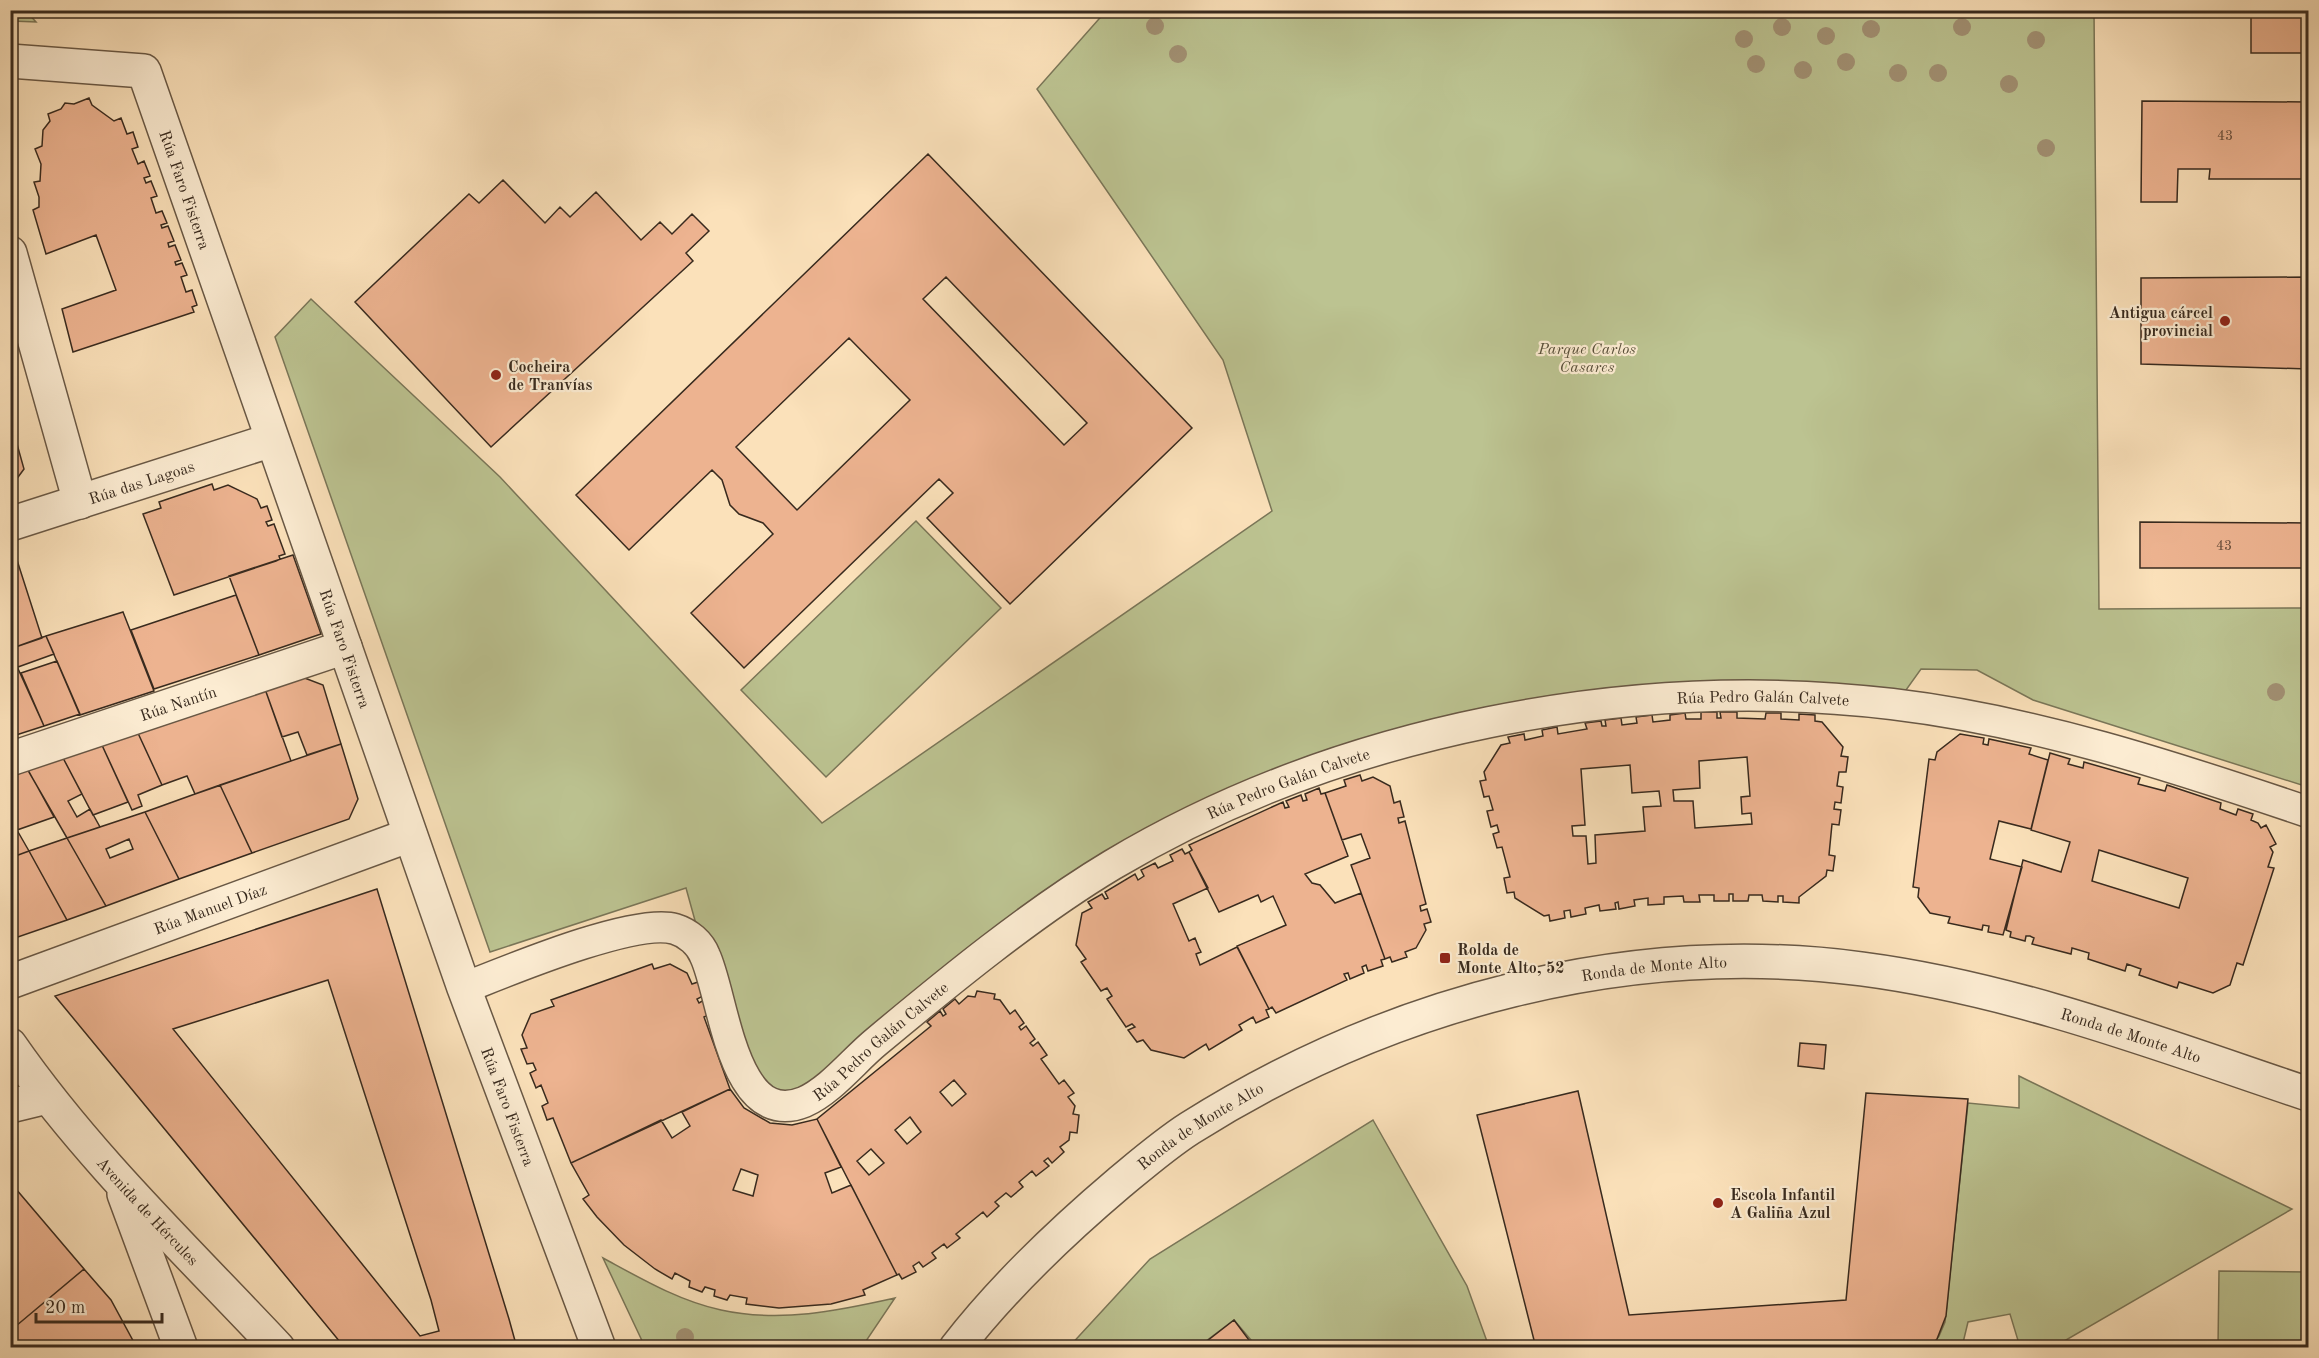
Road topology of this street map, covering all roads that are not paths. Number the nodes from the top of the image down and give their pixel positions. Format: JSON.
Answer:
{"nodes":[{"id":1,"x":10,"y":61,"type":"edge"},
{"id":2,"x":10,"y":253,"type":"edge"},
{"id":3,"x":19,"y":313,"type":"edge"},
{"id":4,"x":272,"y":440,"type":"junction"},
{"id":5,"x":80,"y":502,"type":"junction"},
{"id":6,"x":10,"y":524,"type":"edge"},
{"id":7,"x":345,"y":647,"type":"junction"},
{"id":8,"x":10,"y":759,"type":"edge"},
{"id":9,"x":2308,"y":812,"type":"edge"},
{"id":10,"x":410,"y":835,"type":"junction"},
{"id":11,"x":10,"y":982,"type":"edge"},
{"id":12,"x":464,"y":988,"type":"junction"},
{"id":13,"x":10,"y":1045,"type":"edge"},
{"id":14,"x":2308,"y":1094,"type":"edge"},
{"id":15,"x":47,"y":1097,"type":"junction"},
{"id":16,"x":10,"y":1106,"type":"edge"},
{"id":17,"x":118,"y":1179,"type":"junction"},
{"id":18,"x":181,"y":1347,"type":"edge"},
{"id":19,"x":278,"y":1347,"type":"edge"},
{"id":20,"x":598,"y":1347,"type":"edge"},
{"id":21,"x":956,"y":1347,"type":"edge"}],
"edges":[{"from":1,"to":4,"type":"street","name":"Rúa Faro Fisterra"},
{"from":2,"to":3,"type":"street"},
{"from":3,"to":5,"type":"street"},
{"from":4,"to":5,"type":"street","name":"Rúa das Lagoas"},
{"from":4,"to":7,"type":"street","name":"Rúa Faro Fisterra"},
{"from":5,"to":6,"type":"street","name":"Rúa das Lagoas"},
{"from":7,"to":8,"type":"street","name":"Rúa Nantín"},
{"from":7,"to":10,"type":"street","name":"Rúa Faro Fisterra"},
{"from":9,"to":12,"type":"street","name":"Rúa Pedro Galán Calvete"},
{"from":10,"to":11,"type":"street","name":"Rúa Manuel Díaz"},
{"from":10,"to":12,"type":"street","name":"Rúa Faro Fisterra"},
{"from":12,"to":20,"type":"street","name":"Rúa Faro Fisterra"},
{"from":13,"to":15,"type":"street","name":"Avenida de Hércules"},
{"from":14,"to":21,"type":"street","name":"Ronda de Monte Alto"},
{"from":15,"to":16,"type":"street"},
{"from":15,"to":17,"type":"street","name":"Avenida de Hércules"},
{"from":17,"to":18,"type":"street"},
{"from":17,"to":19,"type":"street","name":"Avenida de Hércules"}]}
